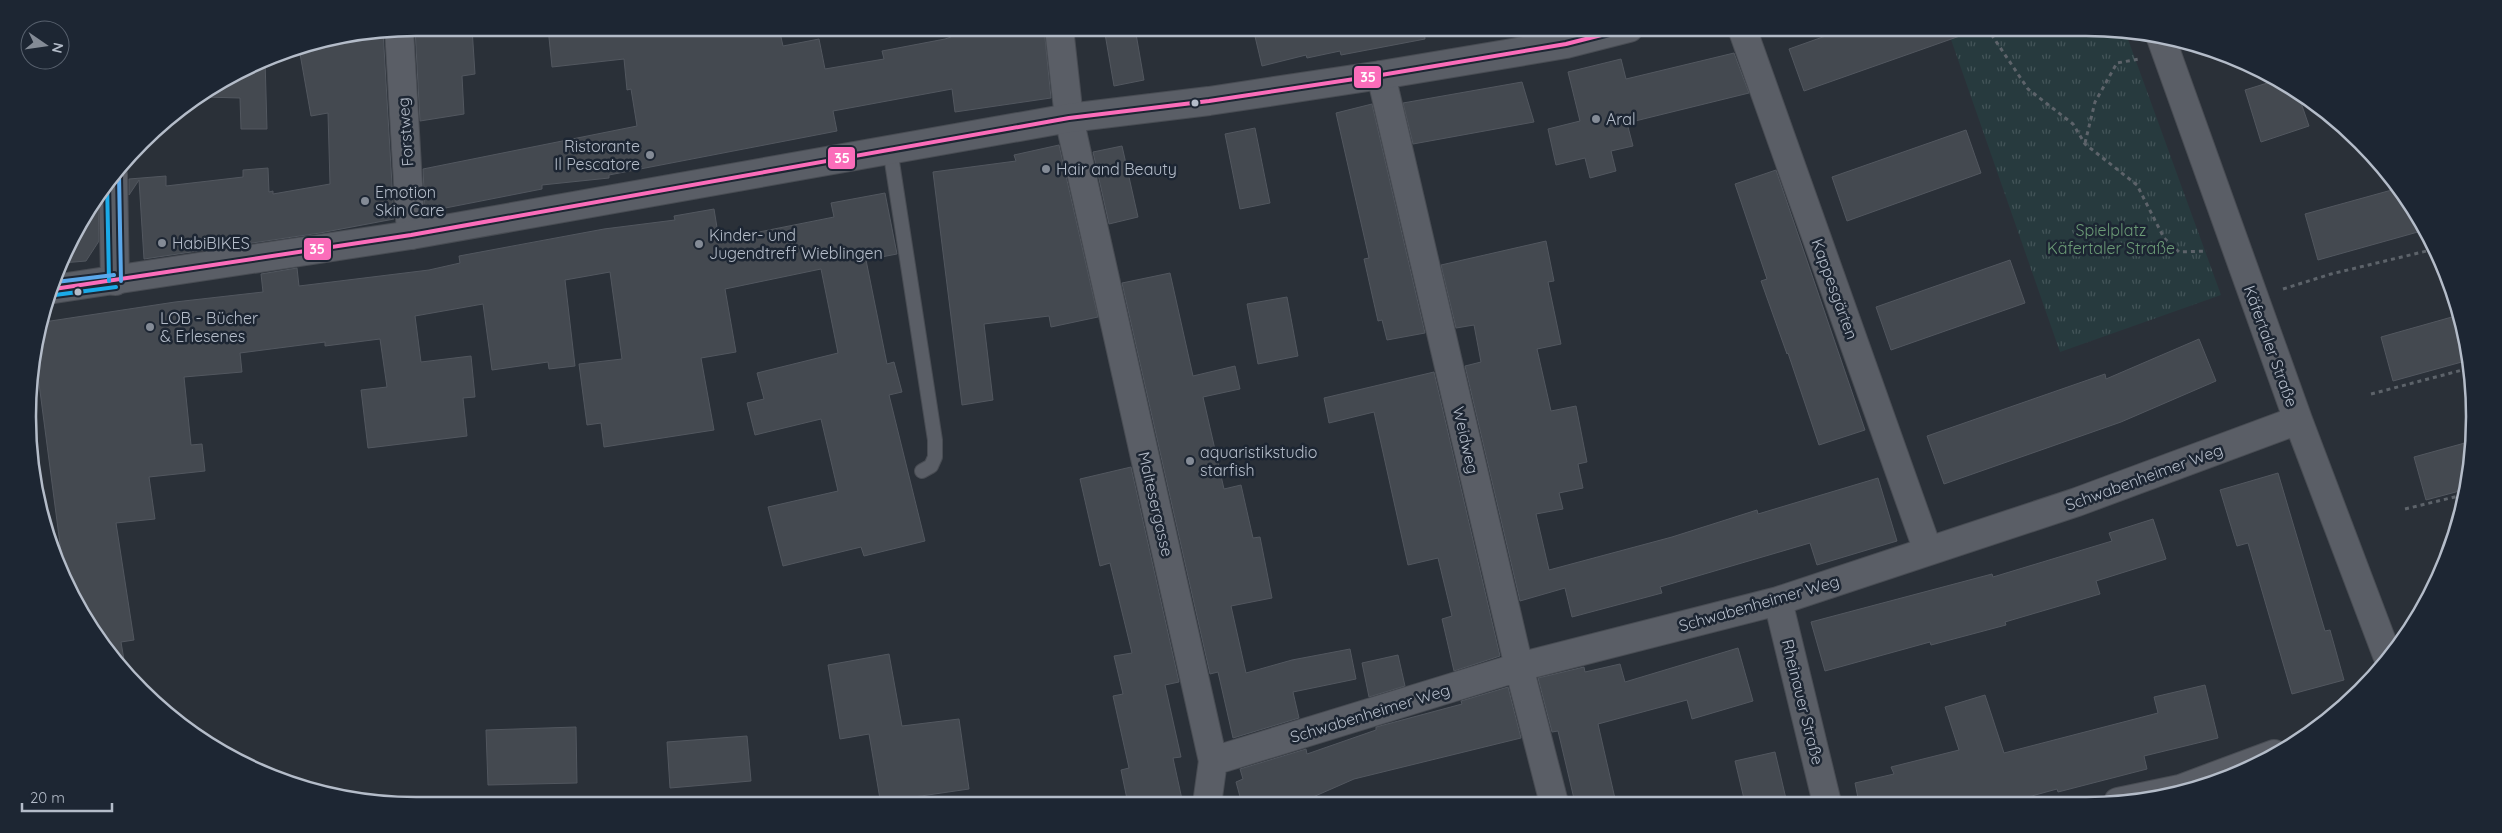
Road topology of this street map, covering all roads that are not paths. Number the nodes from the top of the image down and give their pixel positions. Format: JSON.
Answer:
{"nodes":[{"id":1,"x":1060,"y":36,"type":"edge"},
{"id":2,"x":1598,"y":36,"type":"edge"},
{"id":3,"x":1745,"y":36,"type":"edge"},
{"id":4,"x":399,"y":37,"type":"edge"},
{"id":5,"x":2172,"y":47,"type":"edge"},
{"id":6,"x":1381,"y":75,"type":"junction"},
{"id":7,"x":1069,"y":118,"type":"junction"},
{"id":8,"x":890,"y":149,"type":"junction"},
{"id":9,"x":113,"y":187,"type":"edge"},
{"id":10,"x":411,"y":235,"type":"junction"},
{"id":11,"x":115,"y":280,"type":"junction"},
{"id":12,"x":58,"y":288,"type":"edge"},
{"id":13,"x":2298,"y":420,"type":"junction"},
{"id":14,"x":922,"y":471,"type":"dead end"},
{"id":15,"x":1928,"y":551,"type":"junction"},
{"id":16,"x":1778,"y":601,"type":"junction"},
{"id":17,"x":2384,"y":651,"type":"edge"},
{"id":18,"x":1519,"y":667,"type":"junction"},
{"id":19,"x":1213,"y":761,"type":"junction"},
{"id":20,"x":1208,"y":797,"type":"edge"},
{"id":21,"x":1552,"y":797,"type":"edge"},
{"id":22,"x":1826,"y":797,"type":"edge"}],
"edges":[{"from":1,"to":7,"type":"street","name":"Maltesergasse"},
{"from":2,"to":6,"type":"street"},
{"from":3,"to":15,"type":"street","name":"Kappesgärten"},
{"from":4,"to":10,"type":"street","name":"Forstweg"},
{"from":5,"to":13,"type":"street","name":"Käfertaler Straße"},
{"from":6,"to":7,"type":"street"},
{"from":6,"to":18,"type":"street","name":"Weidweg"},
{"from":7,"to":8,"type":"street"},
{"from":7,"to":19,"type":"street","name":"Maltesergasse"},
{"from":8,"to":10,"type":"street"},
{"from":8,"to":14,"type":"lane"},
{"from":9,"to":11,"type":"street"},
{"from":10,"to":11,"type":"street"},
{"from":11,"to":12,"type":"street"},
{"from":13,"to":15,"type":"street","name":"Schwabenheimer Weg"},
{"from":13,"to":17,"type":"street","name":"Käfertaler Straße"},
{"from":15,"to":16,"type":"street","name":"Schwabenheimer Weg"},
{"from":16,"to":18,"type":"street","name":"Schwabenheimer Weg"},
{"from":16,"to":22,"type":"street","name":"Rheinauer Straße"},
{"from":18,"to":19,"type":"street","name":"Schwabenheimer Weg"},
{"from":18,"to":21,"type":"street","name":"Weidweg"},
{"from":19,"to":20,"type":"street","name":"Maltesergasse"}]}
